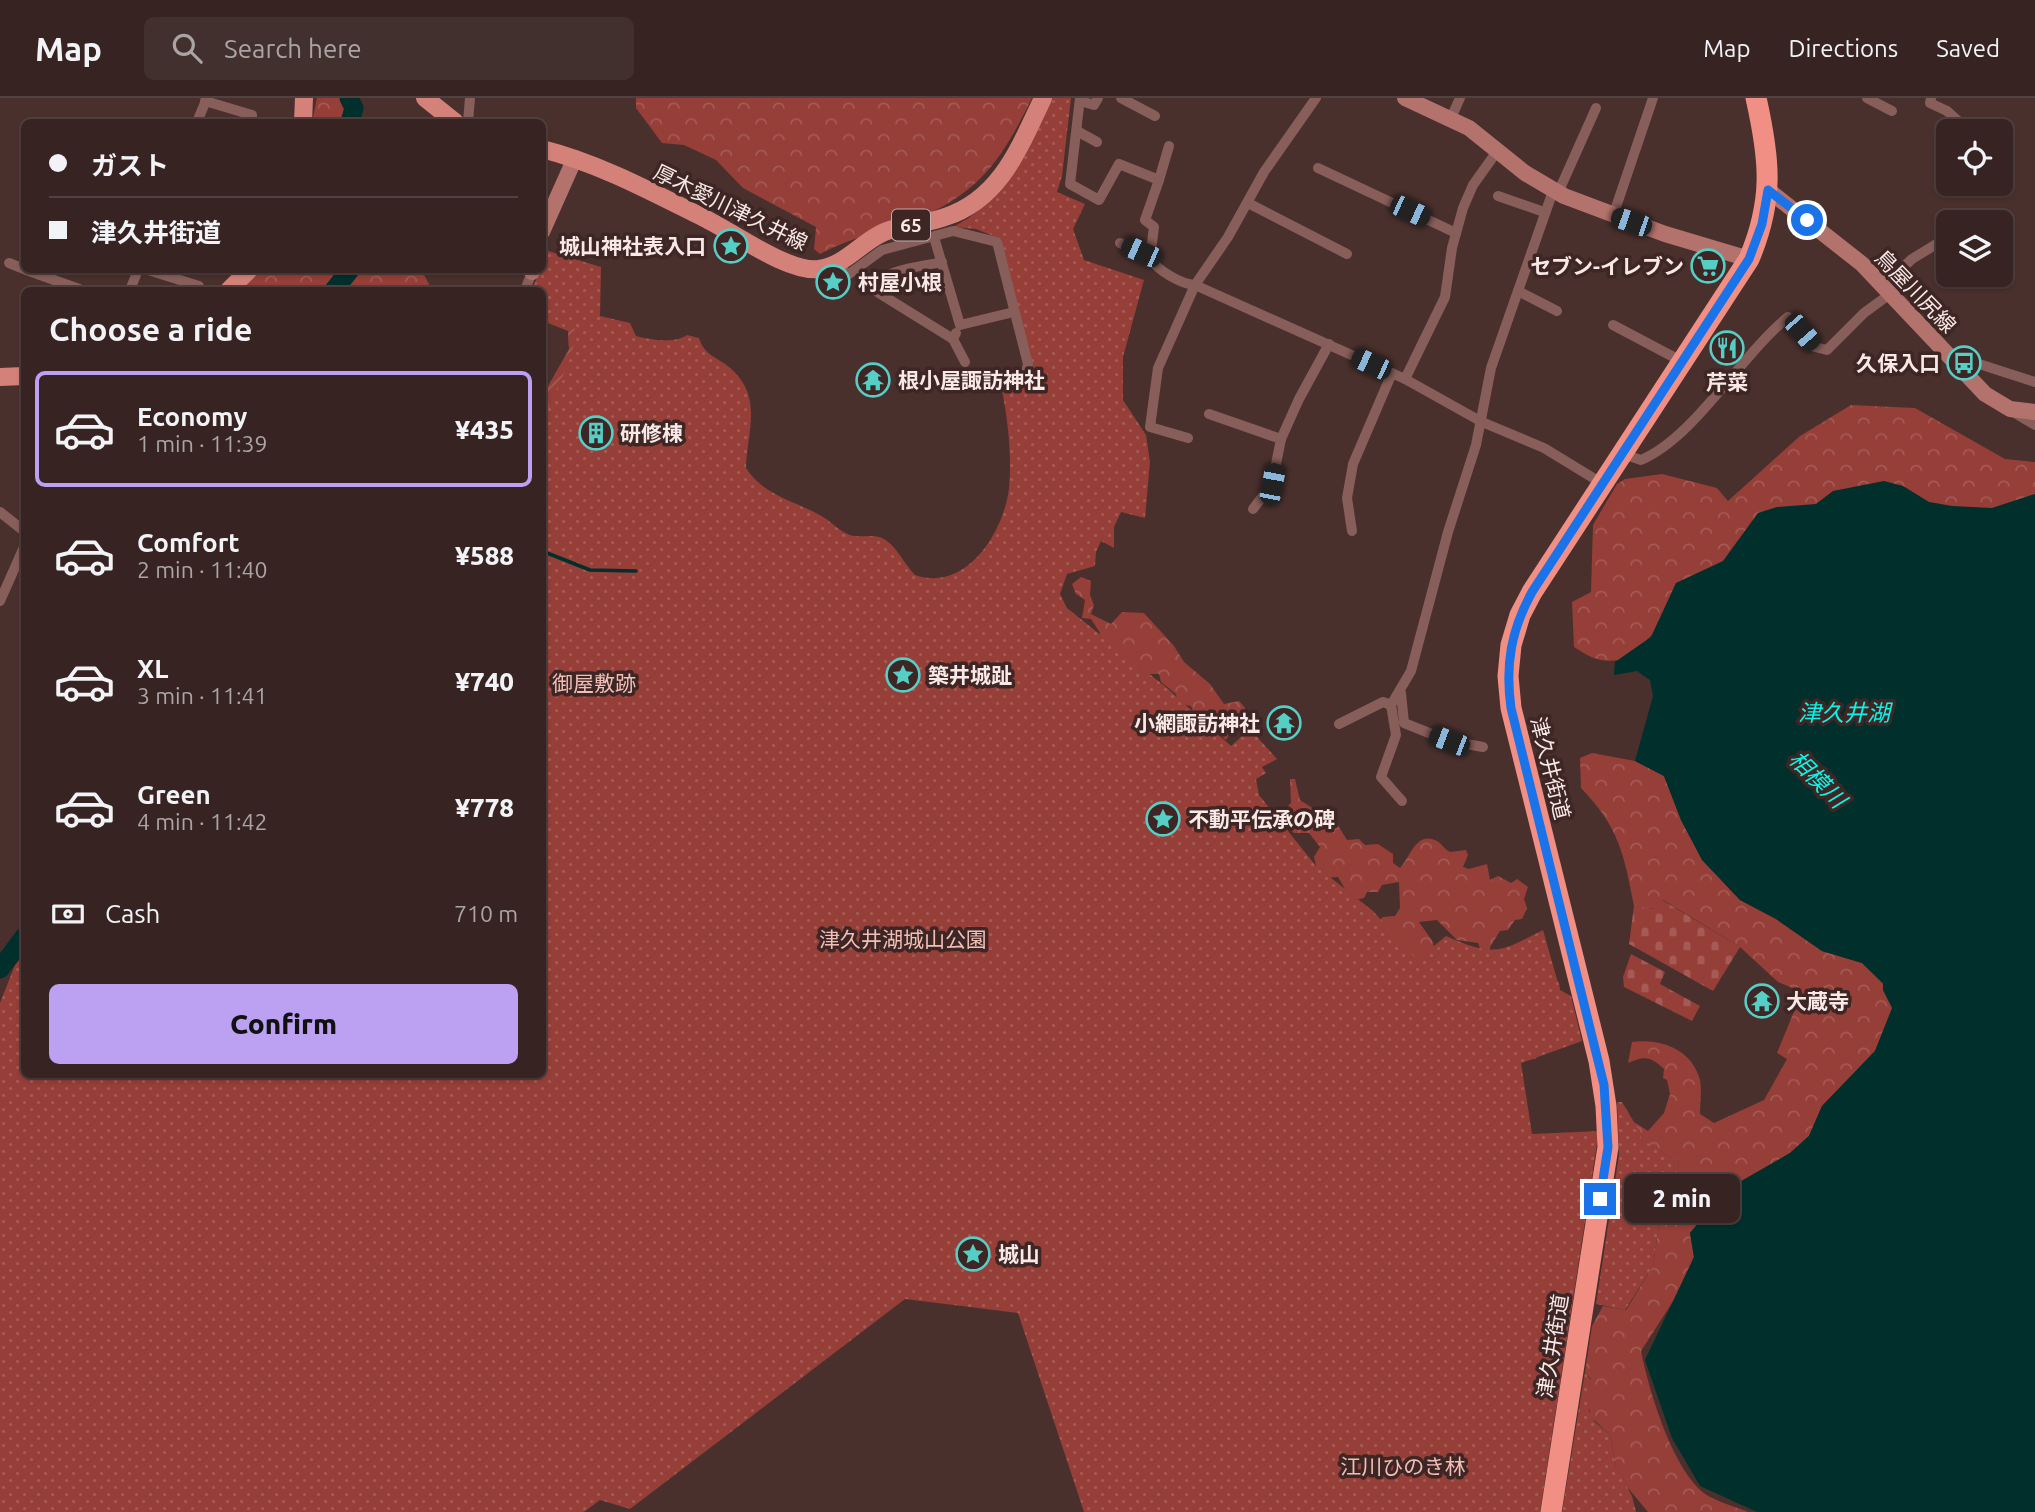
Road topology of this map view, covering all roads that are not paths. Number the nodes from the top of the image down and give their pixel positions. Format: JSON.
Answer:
{"nodes":[{"id":1,"x":304,"y":98,"type":"edge"},
{"id":2,"x":425,"y":98,"type":"edge"},
{"id":3,"x":470,"y":98,"type":"edge"},
{"id":4,"x":1043,"y":98,"type":"edge"},
{"id":5,"x":1098,"y":98,"type":"edge"},
{"id":6,"x":1121,"y":98,"type":"edge"},
{"id":7,"x":1316,"y":98,"type":"edge"},
{"id":8,"x":1405,"y":98,"type":"edge"},
{"id":9,"x":1460,"y":98,"type":"edge"},
{"id":10,"x":1653,"y":98,"type":"edge"},
{"id":11,"x":1756,"y":98,"type":"edge"},
{"id":12,"x":1868,"y":98,"type":"edge"},
{"id":13,"x":1931,"y":98,"type":"edge"},
{"id":14,"x":1080,"y":99,"type":"edge"},
{"id":15,"x":206,"y":100,"type":"edge"},
{"id":16,"x":1596,"y":108,"type":"dead end"},
{"id":17,"x":1892,"y":111,"type":"dead end"},
{"id":18,"x":1155,"y":116,"type":"dead end"},
{"id":19,"x":1451,"y":118,"type":"junction"},
{"id":20,"x":198,"y":119,"type":"edge"},
{"id":21,"x":252,"y":119,"type":"edge"},
{"id":22,"x":303,"y":119,"type":"edge"},
{"id":23,"x":451,"y":119,"type":"edge"},
{"id":24,"x":468,"y":119,"type":"edge"},
{"id":25,"x":1956,"y":119,"type":"edge"},
{"id":26,"x":1077,"y":131,"type":"junction"},
{"id":27,"x":1097,"y":142,"type":"dead end"},
{"id":28,"x":1169,"y":146,"type":"dead end"},
{"id":29,"x":546,"y":150,"type":"edge"},
{"id":30,"x":1498,"y":150,"type":"junction"},
{"id":31,"x":575,"y":158,"type":"junction"},
{"id":32,"x":1318,"y":168,"type":"dead end"},
{"id":33,"x":1159,"y":180,"type":"junction"},
{"id":34,"x":1768,"y":190,"type":"junction"},
{"id":35,"x":1555,"y":192,"type":"junction"},
{"id":36,"x":1498,"y":196,"type":"dead end"},
{"id":37,"x":1248,"y":203,"type":"junction"},
{"id":38,"x":1544,"y":212,"type":"junction"},
{"id":39,"x":1613,"y":216,"type":"junction"},
{"id":40,"x":546,"y":223,"type":"edge"},
{"id":41,"x":1456,"y":233,"type":"junction"},
{"id":42,"x":934,"y":237,"type":"junction"},
{"id":43,"x":1120,"y":243,"type":"dead end"},
{"id":44,"x":1936,"y":244,"type":"edge"},
{"id":45,"x":1347,"y":254,"type":"dead end"},
{"id":46,"x":1150,"y":258,"type":"junction"},
{"id":47,"x":1749,"y":259,"type":"junction"},
{"id":48,"x":942,"y":262,"type":"junction"},
{"id":49,"x":9,"y":264,"type":"dead end"},
{"id":50,"x":834,"y":265,"type":"junction"},
{"id":51,"x":21,"y":268,"type":"edge"},
{"id":52,"x":36,"y":273,"type":"edge"},
{"id":53,"x":158,"y":273,"type":"edge"},
{"id":54,"x":246,"y":273,"type":"edge"},
{"id":55,"x":1195,"y":285,"type":"junction"},
{"id":56,"x":199,"y":286,"type":"dead end"},
{"id":57,"x":74,"y":287,"type":"edge"},
{"id":58,"x":232,"y":287,"type":"edge"},
{"id":59,"x":1887,"y":290,"type":"junction"},
{"id":60,"x":1518,"y":291,"type":"junction"},
{"id":61,"x":1558,"y":311,"type":"dead end"},
{"id":62,"x":1014,"y":312,"type":"junction"},
{"id":63,"x":960,"y":325,"type":"junction"},
{"id":64,"x":1614,"y":325,"type":"dead end"},
{"id":65,"x":953,"y":339,"type":"junction"},
{"id":66,"x":1329,"y":344,"type":"junction"},
{"id":67,"x":1945,"y":353,"type":"junction"},
{"id":68,"x":965,"y":362,"type":"dead end"},
{"id":69,"x":1683,"y":362,"type":"junction"},
{"id":70,"x":1392,"y":373,"type":"junction"},
{"id":71,"x":21,"y":376,"type":"edge"},
{"id":72,"x":0,"y":377,"type":"edge"},
{"id":73,"x":1003,"y":378,"type":"dead end"},
{"id":74,"x":1405,"y":379,"type":"junction"},
{"id":75,"x":2035,"y":383,"type":"edge"},
{"id":76,"x":2004,"y":407,"type":"junction"},
{"id":77,"x":2035,"y":412,"type":"edge"},
{"id":78,"x":1209,"y":414,"type":"dead end"},
{"id":79,"x":1482,"y":422,"type":"junction"},
{"id":80,"x":2035,"y":425,"type":"edge"},
{"id":81,"x":1188,"y":438,"type":"dead end"},
{"id":82,"x":1281,"y":439,"type":"junction"},
{"id":83,"x":1623,"y":454,"type":"junction"},
{"id":84,"x":1603,"y":484,"type":"junction"},
{"id":85,"x":1253,"y":509,"type":"dead end"},
{"id":86,"x":0,"y":512,"type":"edge"},
{"id":87,"x":21,"y":529,"type":"edge"},
{"id":88,"x":1352,"y":531,"type":"dead end"},
{"id":89,"x":21,"y":551,"type":"edge"},
{"id":90,"x":5,"y":575,"type":"edge"},
{"id":91,"x":0,"y":601,"type":"edge"},
{"id":92,"x":1401,"y":693,"type":"junction"},
{"id":93,"x":1391,"y":705,"type":"junction"},
{"id":94,"x":1339,"y":724,"type":"dead end"},
{"id":95,"x":1483,"y":747,"type":"dead end"},
{"id":96,"x":1402,"y":801,"type":"dead end"},
{"id":97,"x":1551,"y":1512,"type":"edge"}],
"edges":[{"from":1,"to":22,"type":"main road"},
{"from":2,"to":23,"type":"main road"},
{"from":3,"to":24,"type":"street"},
{"from":4,"to":50,"type":"main road","number":"65"},
{"from":5,"to":14,"type":"street"},
{"from":6,"to":18,"type":"street"},
{"from":7,"to":37,"type":"street"},
{"from":8,"to":19,"type":"street"},
{"from":9,"to":19,"type":"street"},
{"from":10,"to":39,"type":"street"},
{"from":11,"to":34,"type":"highway","name":"津久井街道"},
{"from":12,"to":17,"type":"street"},
{"from":13,"to":25,"type":"street"},
{"from":14,"to":26,"type":"street"},
{"from":15,"to":20,"type":"street"},
{"from":15,"to":21,"type":"street"},
{"from":16,"to":35,"type":"street"},
{"from":19,"to":30,"type":"street"},
{"from":26,"to":27,"type":"street"},
{"from":26,"to":33,"type":"street"},
{"from":28,"to":33,"type":"street"},
{"from":29,"to":31,"type":"main road","name":"厚木愛川津久井線"},
{"from":30,"to":35,"type":"street"},
{"from":30,"to":41,"type":"street"},
{"from":31,"to":40,"type":"street"},
{"from":31,"to":50,"type":"main road","name":"厚木愛川津久井線"},
{"from":32,"to":41,"type":"street"},
{"from":33,"to":46,"type":"street"},
{"from":34,"to":47,"type":"highway","name":"津久井街道"},
{"from":34,"to":59,"type":"street","name":"鳥屋川尻線"},
{"from":35,"to":38,"type":"street"},
{"from":35,"to":39,"type":"street"},
{"from":36,"to":38,"type":"street"},
{"from":37,"to":45,"type":"street"},
{"from":37,"to":55,"type":"street"},
{"from":38,"to":60,"type":"street"},
{"from":39,"to":47,"type":"street"},
{"from":41,"to":74,"type":"street"},
{"from":42,"to":48,"type":"street"},
{"from":42,"to":50,"type":"street"},
{"from":42,"to":62,"type":"street"},
{"from":43,"to":46,"type":"street"},
{"from":44,"to":59,"type":"street"},
{"from":46,"to":55,"type":"street"},
{"from":47,"to":69,"type":"highway","name":"津久井街道"},
{"from":48,"to":63,"type":"street"},
{"from":48,"to":65,"type":"street"},
{"from":49,"to":51,"type":"street"},
{"from":52,"to":57,"type":"street"},
{"from":53,"to":56,"type":"street"},
{"from":54,"to":58,"type":"main road"},
{"from":55,"to":66,"type":"street"},
{"from":55,"to":81,"type":"street"},
{"from":59,"to":67,"type":"street","name":"鳥屋川尻線"},
{"from":59,"to":83,"type":"street"},
{"from":60,"to":61,"type":"street"},
{"from":60,"to":79,"type":"street"},
{"from":62,"to":63,"type":"street"},
{"from":62,"to":73,"type":"street"},
{"from":63,"to":65,"type":"street"},
{"from":64,"to":69,"type":"street"},
{"from":65,"to":68,"type":"street"},
{"from":66,"to":70,"type":"street"},
{"from":66,"to":82,"type":"street"},
{"from":67,"to":75,"type":"street"},
{"from":67,"to":76,"type":"street","name":"鳥屋川尻線"},
{"from":69,"to":83,"type":"highway","name":"津久井街道"},
{"from":70,"to":74,"type":"street"},
{"from":70,"to":88,"type":"street"},
{"from":71,"to":72,"type":"main road"},
{"from":74,"to":79,"type":"street"},
{"from":76,"to":77,"type":"street","name":"鳥屋川尻線"},
{"from":76,"to":80,"type":"street"},
{"from":78,"to":82,"type":"street"},
{"from":79,"to":84,"type":"street"},
{"from":79,"to":92,"type":"street"},
{"from":82,"to":85,"type":"street"},
{"from":83,"to":84,"type":"highway","name":"津久井街道"},
{"from":84,"to":97,"type":"highway","name":"津久井街道"},
{"from":86,"to":87,"type":"street"},
{"from":89,"to":90,"type":"street"},
{"from":90,"to":91,"type":"street"},
{"from":92,"to":93,"type":"street"},
{"from":92,"to":95,"type":"street"},
{"from":93,"to":94,"type":"street"},
{"from":93,"to":96,"type":"street"}]}
